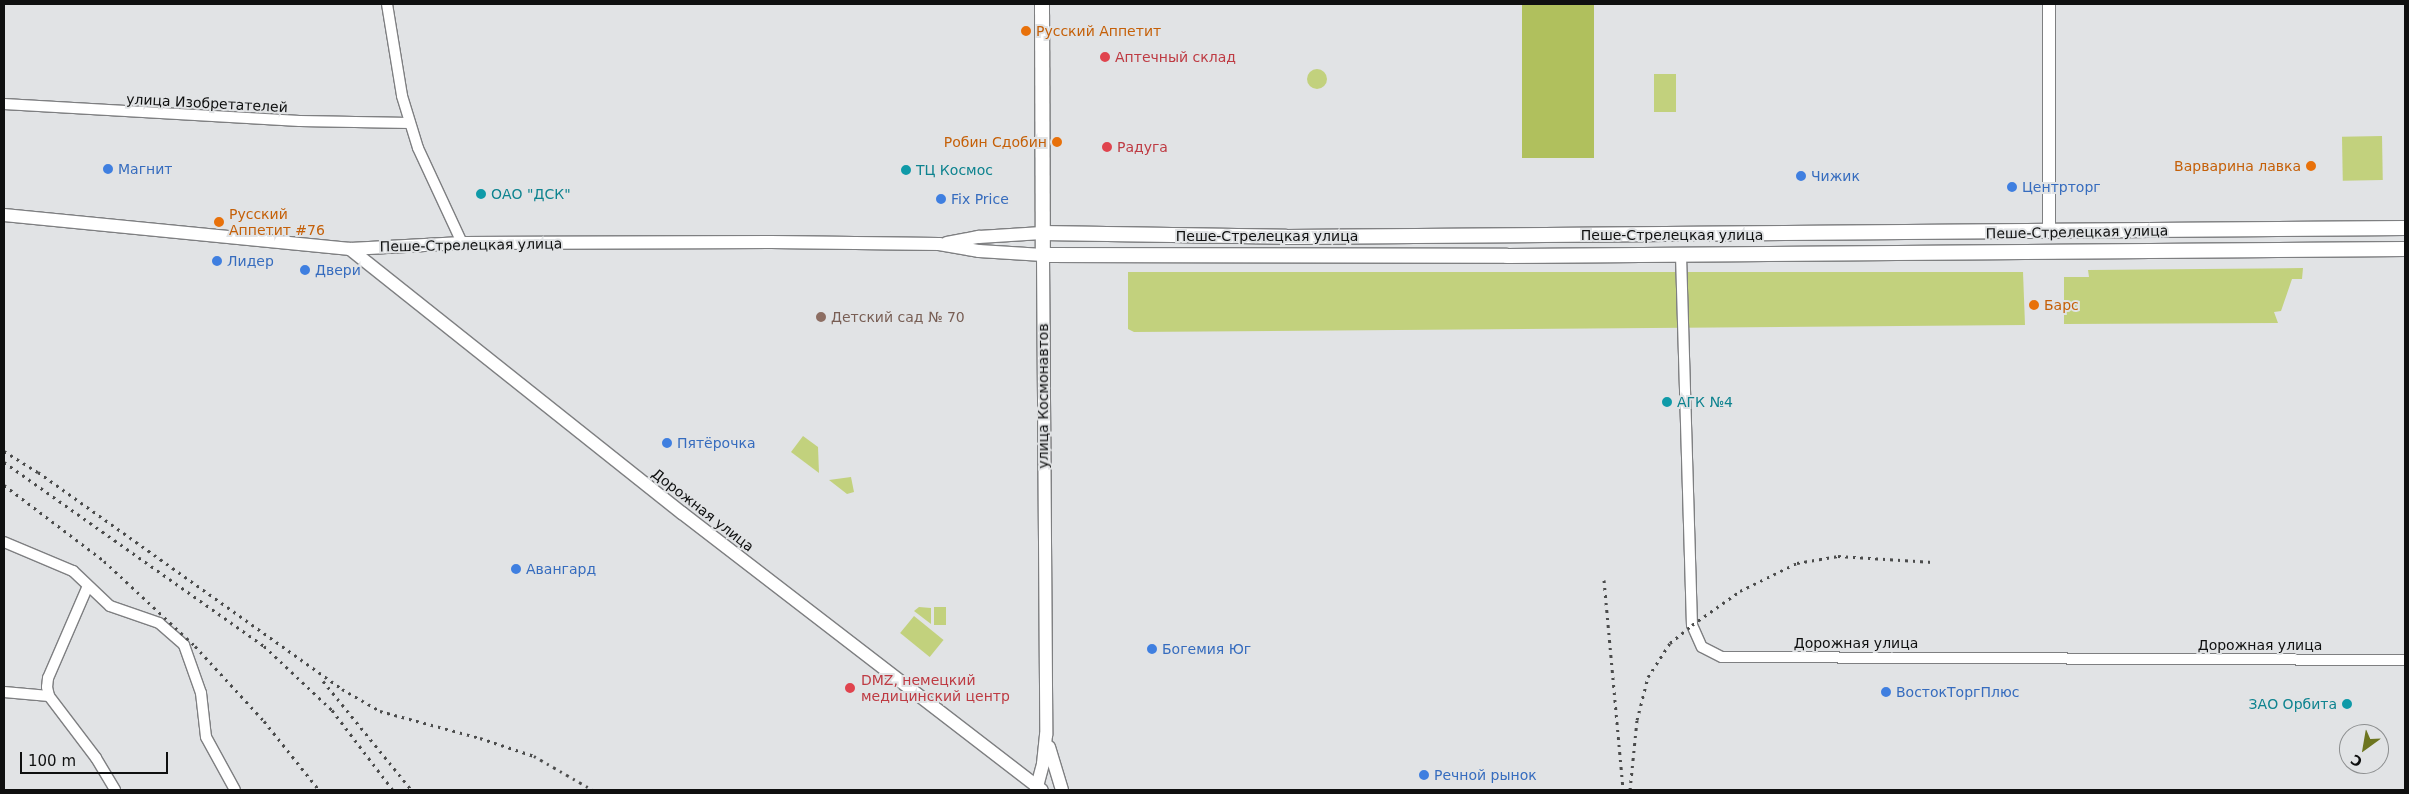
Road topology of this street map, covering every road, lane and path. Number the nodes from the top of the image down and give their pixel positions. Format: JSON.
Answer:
{"nodes":[{"id":1,"x":387,"y":4,"type":"edge"},
{"id":2,"x":1042,"y":4,"type":"edge"},
{"id":3,"x":2049,"y":4,"type":"edge"},
{"id":4,"x":4,"y":104,"type":"edge"},
{"id":5,"x":410,"y":123,"type":"junction"},
{"id":6,"x":4,"y":215,"type":"edge"},
{"id":7,"x":2405,"y":228,"type":"edge"},
{"id":8,"x":2049,"y":232,"type":"junction"},
{"id":9,"x":1042,"y":234,"type":"junction"},
{"id":10,"x":462,"y":243,"type":"junction"},
{"id":11,"x":940,"y":244,"type":"junction"},
{"id":12,"x":350,"y":249,"type":"junction"},
{"id":13,"x":2405,"y":249,"type":"edge"},
{"id":14,"x":1043,"y":255,"type":"junction"},
{"id":15,"x":1681,"y":255,"type":"junction"},
{"id":16,"x":4,"y":542,"type":"edge"},
{"id":17,"x":87,"y":588,"type":"junction"},
{"id":18,"x":2405,"y":660,"type":"edge"},
{"id":19,"x":4,"y":692,"type":"edge"},
{"id":20,"x":48,"y":696,"type":"junction"},
{"id":21,"x":1046,"y":734,"type":"junction"},
{"id":22,"x":1039,"y":789,"type":"edge"},
{"id":23,"x":115,"y":790,"type":"edge"},
{"id":24,"x":235,"y":790,"type":"edge"},
{"id":25,"x":1062,"y":790,"type":"edge"}],
"edges":[{"from":1,"to":5,"type":"street"},
{"from":2,"to":9,"type":"main road","name":"улица Космонавтов"},
{"from":3,"to":8,"type":"street"},
{"from":4,"to":5,"type":"street","name":"улица Изобретателей"},
{"from":5,"to":10,"type":"street"},
{"from":6,"to":12,"type":"street","name":"Пеше-Стрелецкая улица"},
{"from":7,"to":8,"type":"main road","name":"Пеше-Стрелецкая улица"},
{"from":8,"to":9,"type":"main road","name":"Пеше-Стрелецкая улица"},
{"from":9,"to":11,"type":"street","name":"Пеше-Стрелецкая улица"},
{"from":9,"to":14,"type":"main road","name":"улица Космонавтов"},
{"from":10,"to":11,"type":"street","name":"Пеше-Стрелецкая улица"},
{"from":10,"to":12,"type":"street","name":"Пеше-Стрелецкая улица"},
{"from":11,"to":14,"type":"street","name":"Пеше-Стрелецкая улица"},
{"from":12,"to":22,"type":"street","name":"Дорожная улица"},
{"from":13,"to":15,"type":"main road","name":"Пеше-Стрелецкая улица"},
{"from":14,"to":15,"type":"main road","name":"Пеше-Стрелецкая улица"},
{"from":14,"to":21,"type":"street","name":"улица Космонавтов"},
{"from":15,"to":18,"type":"street","name":"Дорожная улица"},
{"from":16,"to":17,"type":"street"},
{"from":17,"to":20,"type":"street"},
{"from":17,"to":24,"type":"street"},
{"from":19,"to":20,"type":"street"},
{"from":20,"to":23,"type":"street"},
{"from":21,"to":22,"type":"street","name":"улица Космонавтов"},
{"from":21,"to":25,"type":"street"}]}
